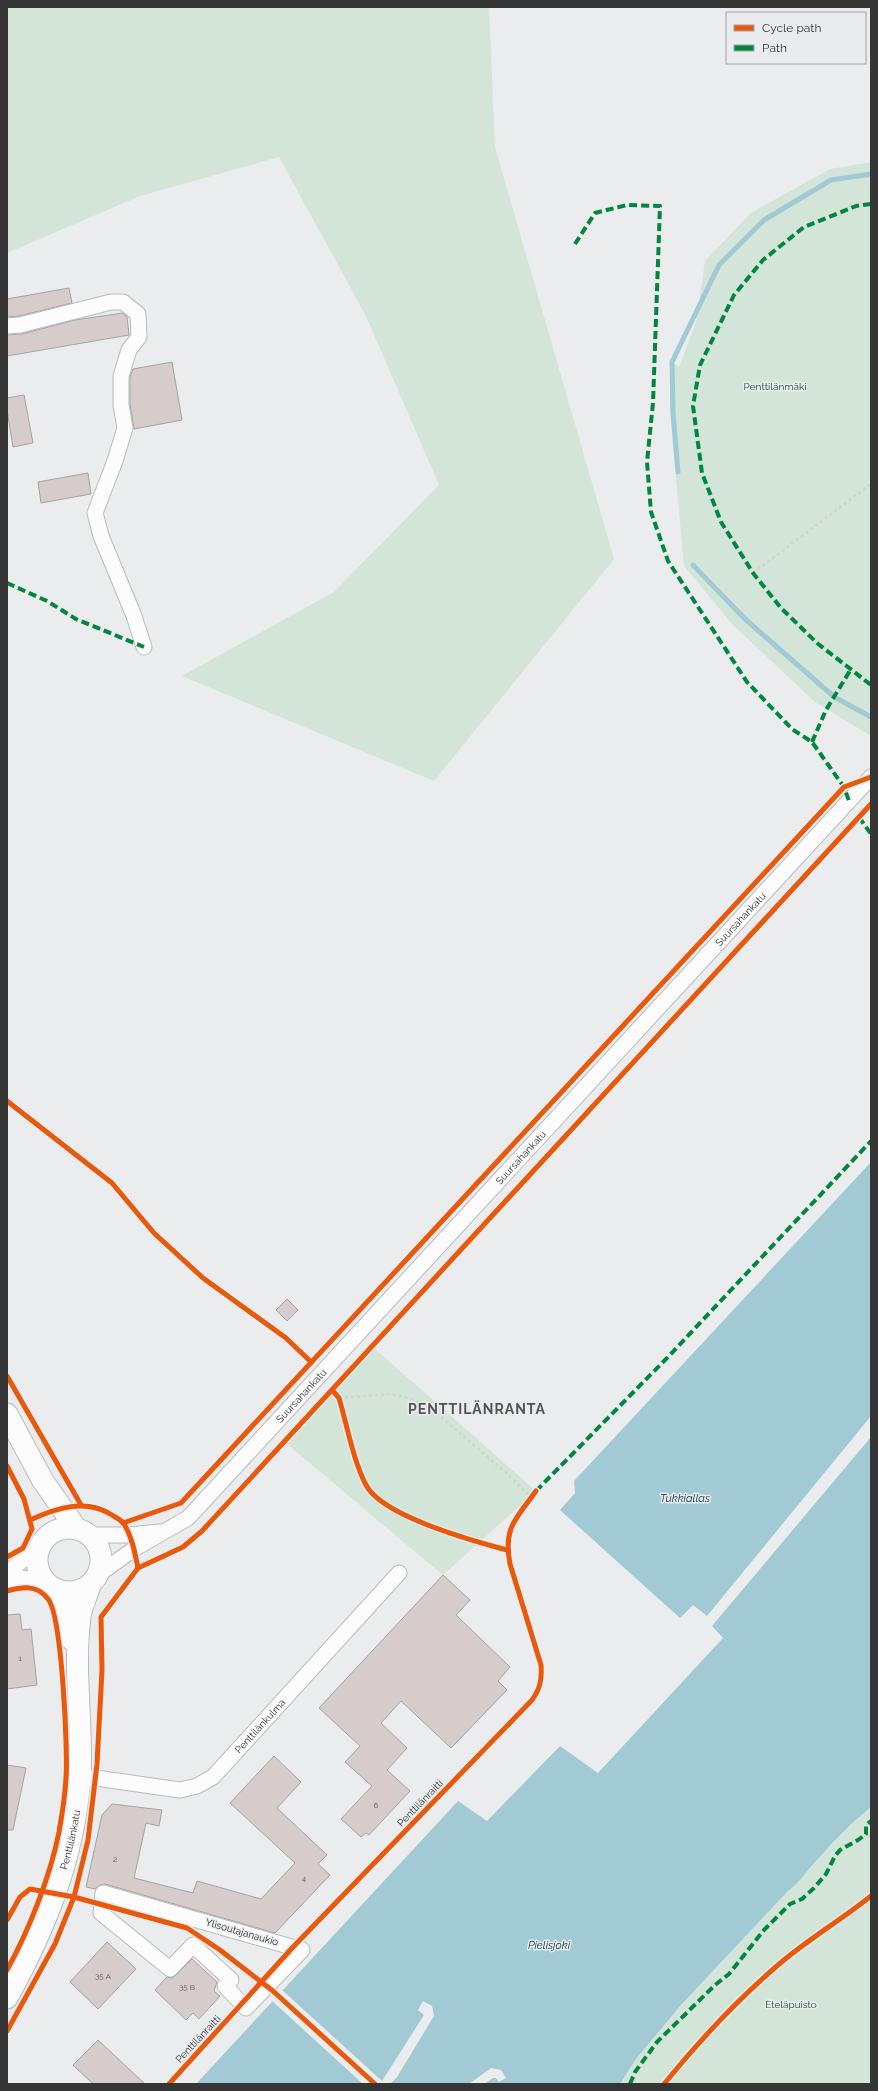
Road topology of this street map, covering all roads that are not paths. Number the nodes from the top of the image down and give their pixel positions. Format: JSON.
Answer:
{"nodes":[{"id":1,"x":7,"y":326,"type":"edge"},
{"id":2,"x":144,"y":647,"type":"dead end"},
{"id":3,"x":871,"y":778,"type":"edge"},
{"id":4,"x":7,"y":1414,"type":"edge"},
{"id":5,"x":43,"y":1481,"type":"junction"},
{"id":6,"x":83,"y":1531,"type":"junction"},
{"id":7,"x":165,"y":1532,"type":"junction"},
{"id":8,"x":45,"y":1541,"type":"junction"},
{"id":9,"x":7,"y":1573,"type":"edge"},
{"id":10,"x":399,"y":1573,"type":"dead end"},
{"id":11,"x":7,"y":1580,"type":"edge"},
{"id":12,"x":94,"y":1580,"type":"junction"},
{"id":13,"x":50,"y":1585,"type":"junction"},
{"id":14,"x":78,"y":1669,"type":"junction"},
{"id":15,"x":80,"y":1778,"type":"junction"},
{"id":16,"x":101,"y":1914,"type":"joint"},
{"id":17,"x":7,"y":1998,"type":"edge"}],
"edges":[{"from":1,"to":2,"type":"street"},
{"from":3,"to":7,"type":"street","name":"Suursahankatu"},
{"from":4,"to":5,"type":"street"},
{"from":5,"to":6,"type":"street"},
{"from":5,"to":8,"type":"street"},
{"from":6,"to":7,"type":"street","name":"Suursahankatu"},
{"from":6,"to":8,"type":"street"},
{"from":6,"to":12,"type":"street"},
{"from":7,"to":12,"type":"street","name":"Suursahankatu"},
{"from":8,"to":9,"type":"street"},
{"from":8,"to":13,"type":"street"},
{"from":10,"to":15,"type":"street","name":"Penttilänkulma"},
{"from":11,"to":13,"type":"street"},
{"from":12,"to":13,"type":"street"},
{"from":12,"to":14,"type":"street","name":"Penttilänkatu"},
{"from":13,"to":14,"type":"street","name":"Penttilänkatu"},
{"from":14,"to":15,"type":"street","name":"Penttilänkatu"},
{"from":15,"to":17,"type":"street","name":"Penttilänkatu"},
{"from":16,"to":16,"type":"street","name":"Ylisoutajanaukio"}]}
